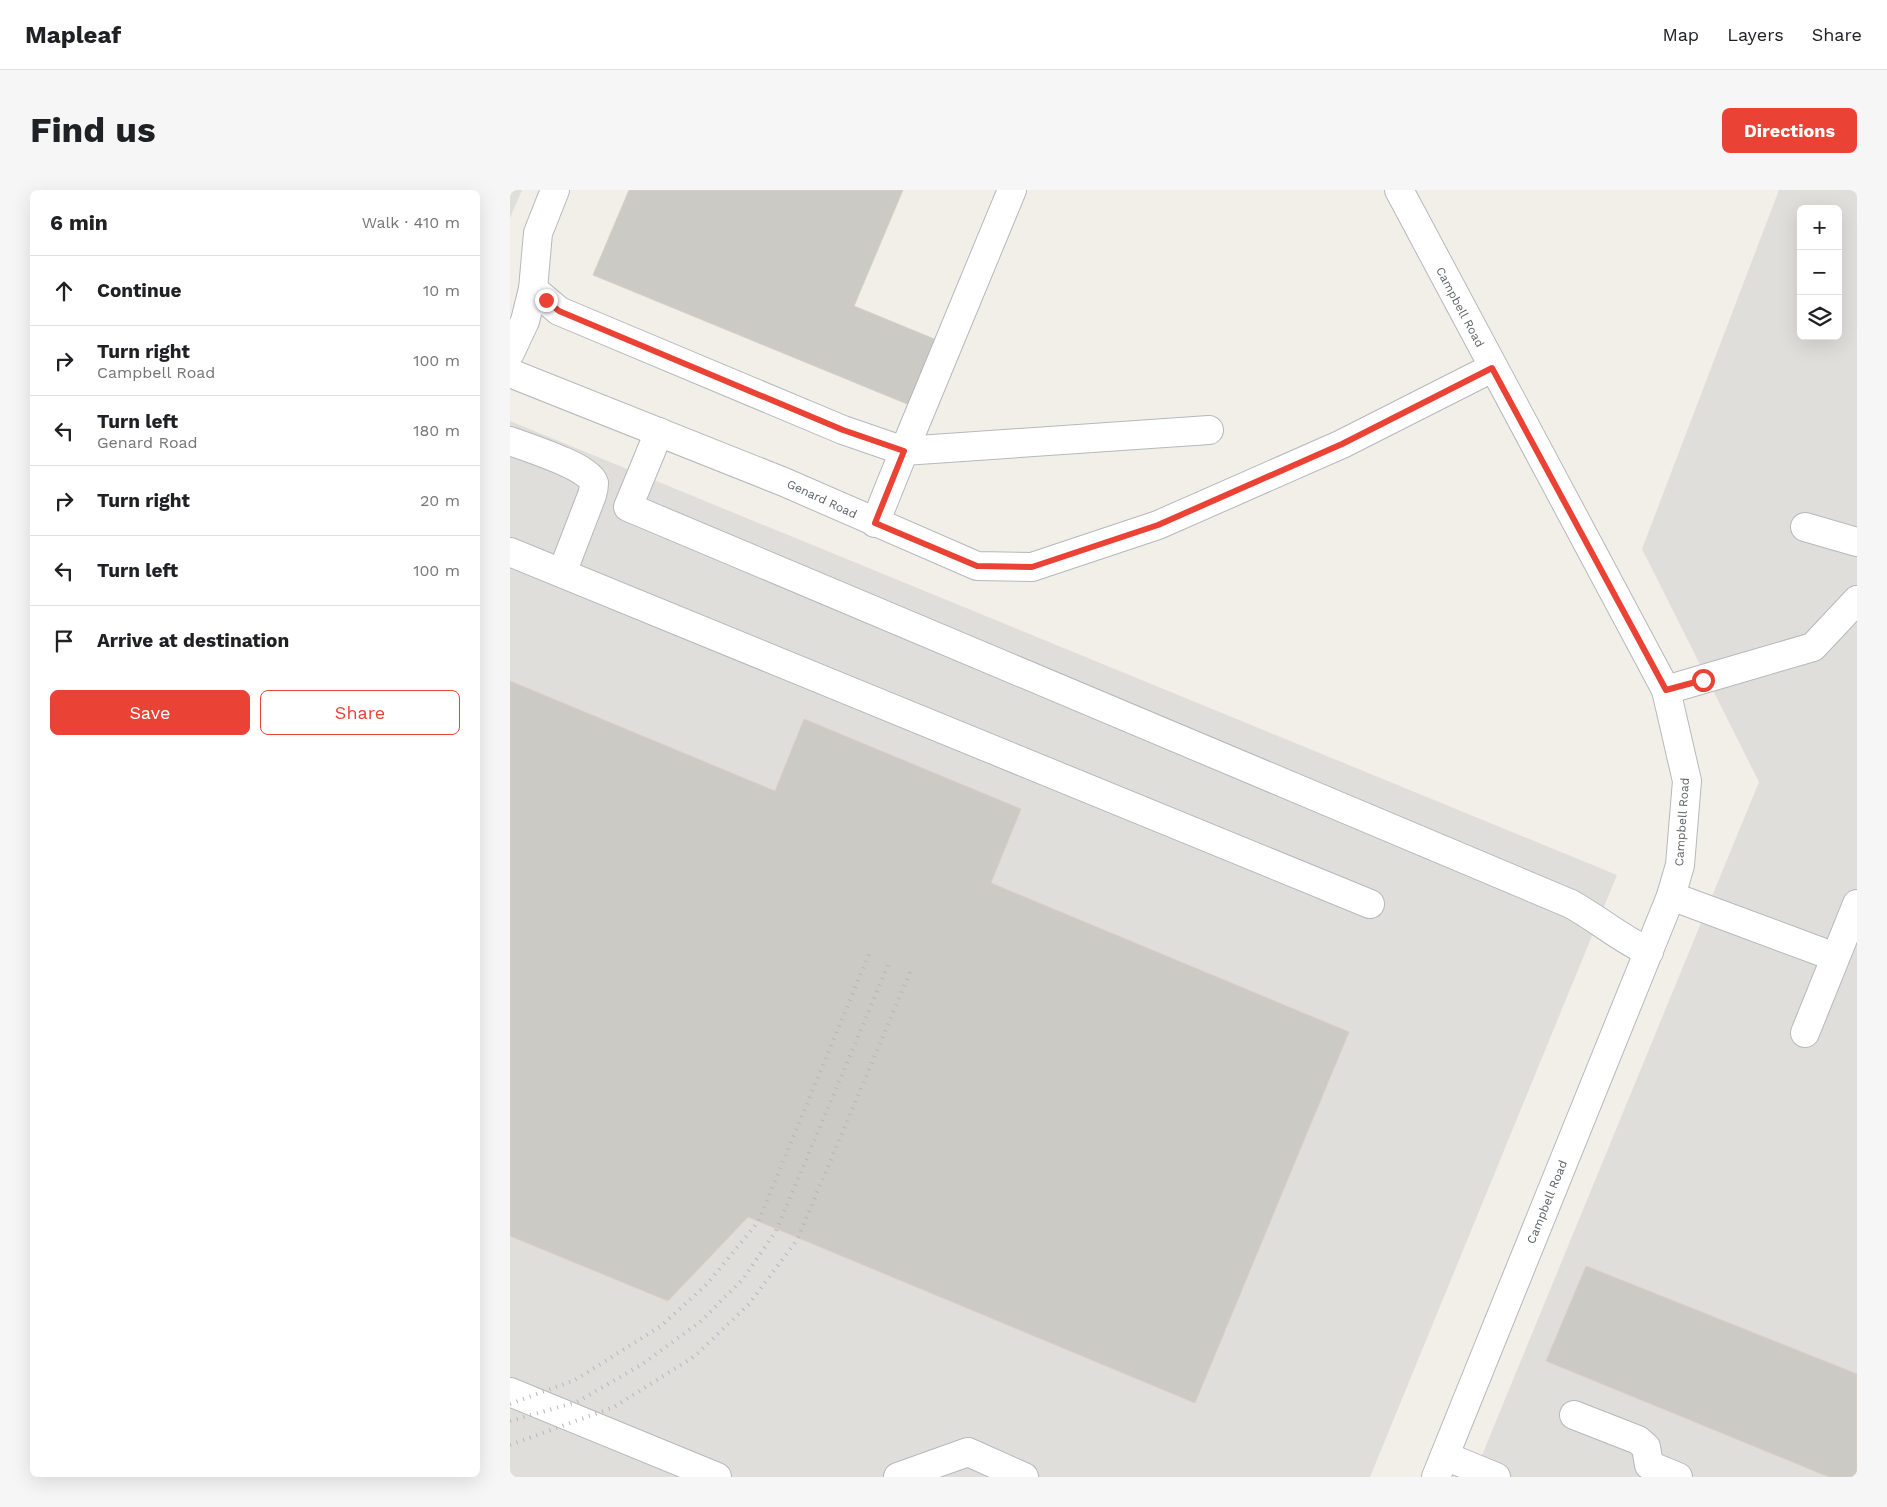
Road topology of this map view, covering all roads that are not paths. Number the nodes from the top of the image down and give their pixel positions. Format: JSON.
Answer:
{"nodes":[{"id":1,"x":555,"y":190,"type":"edge"},
{"id":2,"x":1012,"y":190,"type":"edge"},
{"id":3,"x":1399,"y":190,"type":"edge"},
{"id":4,"x":533,"y":289,"type":"junction"},
{"id":5,"x":510,"y":353,"type":"edge"},
{"id":6,"x":1492,"y":368,"type":"junction"},
{"id":7,"x":510,"y":373,"type":"edge"},
{"id":8,"x":1209,"y":430,"type":"dead end"},
{"id":9,"x":659,"y":432,"type":"junction"},
{"id":10,"x":510,"y":441,"type":"edge"},
{"id":11,"x":904,"y":451,"type":"junction"},
{"id":12,"x":875,"y":523,"type":"junction"},
{"id":13,"x":1805,"y":527,"type":"dead end"},
{"id":14,"x":1857,"y":542,"type":"edge"},
{"id":15,"x":510,"y":552,"type":"edge"},
{"id":16,"x":562,"y":573,"type":"junction"},
{"id":17,"x":1857,"y":600,"type":"edge"},
{"id":18,"x":1666,"y":690,"type":"junction"},
{"id":19,"x":1671,"y":896,"type":"junction"},
{"id":20,"x":1370,"y":904,"type":"dead end"},
{"id":21,"x":1857,"y":904,"type":"edge"},
{"id":22,"x":1649,"y":952,"type":"junction"},
{"id":23,"x":1835,"y":957,"type":"junction"},
{"id":24,"x":1805,"y":1033,"type":"dead end"},
{"id":25,"x":510,"y":1392,"type":"edge"},
{"id":26,"x":1574,"y":1414,"type":"dead end"},
{"id":27,"x":1440,"y":1467,"type":"edge"},
{"id":28,"x":717,"y":1477,"type":"edge"},
{"id":29,"x":898,"y":1477,"type":"edge"},
{"id":30,"x":1024,"y":1477,"type":"edge"},
{"id":31,"x":1496,"y":1477,"type":"edge"},
{"id":32,"x":1678,"y":1477,"type":"edge"}],
"edges":[{"from":1,"to":4,"type":"street"},
{"from":2,"to":11,"type":"street"},
{"from":3,"to":6,"type":"street","name":"Campbell Road"},
{"from":4,"to":5,"type":"street"},
{"from":4,"to":11,"type":"street"},
{"from":6,"to":12,"type":"street","name":"Genard Road"},
{"from":6,"to":18,"type":"street","name":"Campbell Road"},
{"from":7,"to":9,"type":"street","name":"Genard Road"},
{"from":8,"to":11,"type":"street"},
{"from":9,"to":12,"type":"street","name":"Genard Road"},
{"from":9,"to":22,"type":"street"},
{"from":10,"to":16,"type":"street"},
{"from":11,"to":12,"type":"street"},
{"from":13,"to":14,"type":"street"},
{"from":15,"to":16,"type":"street"},
{"from":16,"to":20,"type":"street"},
{"from":17,"to":18,"type":"street"},
{"from":18,"to":19,"type":"street","name":"Campbell Road"},
{"from":19,"to":22,"type":"street","name":"Campbell Road"},
{"from":19,"to":23,"type":"street"},
{"from":21,"to":23,"type":"street"},
{"from":22,"to":27,"type":"street","name":"Campbell Road"},
{"from":23,"to":24,"type":"street"},
{"from":25,"to":28,"type":"street"},
{"from":26,"to":32,"type":"street"},
{"from":27,"to":31,"type":"street"},
{"from":29,"to":30,"type":"street"}]}
